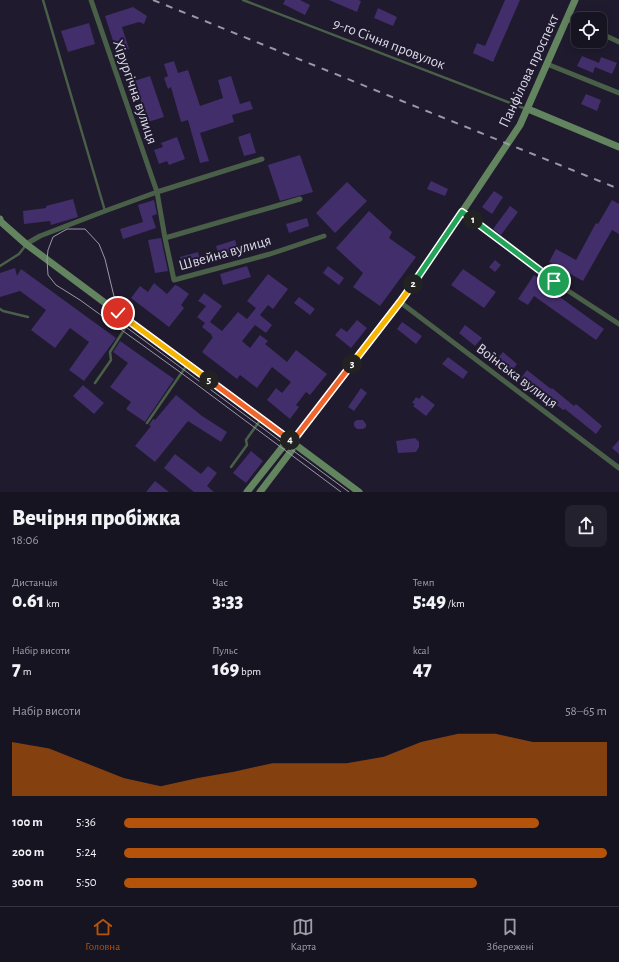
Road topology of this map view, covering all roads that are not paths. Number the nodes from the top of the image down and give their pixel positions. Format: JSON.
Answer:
{"nodes":[{"id":1,"x":43,"y":0,"type":"edge"},
{"id":2,"x":91,"y":0,"type":"edge"},
{"id":3,"x":243,"y":0,"type":"edge"},
{"id":4,"x":575,"y":0,"type":"edge"},
{"id":5,"x":567,"y":19,"type":"junction"},
{"id":6,"x":571,"y":21,"type":"edge"},
{"id":7,"x":607,"y":36,"type":"edge"},
{"id":8,"x":619,"y":42,"type":"edge"},
{"id":9,"x":547,"y":64,"type":"junction"},
{"id":10,"x":619,"y":93,"type":"edge"},
{"id":11,"x":528,"y":109,"type":"junction"},
{"id":12,"x":619,"y":147,"type":"edge"},
{"id":13,"x":262,"y":159,"type":"dead end"},
{"id":14,"x":157,"y":192,"type":"junction"},
{"id":15,"x":300,"y":199,"type":"dead end"},
{"id":16,"x":105,"y":210,"type":"junction"},
{"id":17,"x":462,"y":212,"type":"junction"},
{"id":18,"x":0,"y":219,"type":"edge"},
{"id":19,"x":324,"y":236,"type":"dead end"},
{"id":20,"x":165,"y":238,"type":"junction"},
{"id":21,"x":26,"y":244,"type":"junction"},
{"id":22,"x":0,"y":266,"type":"edge"},
{"id":23,"x":400,"y":302,"type":"junction"},
{"id":24,"x":0,"y":309,"type":"edge"},
{"id":25,"x":28,"y":317,"type":"dead end"},
{"id":26,"x":130,"y":321,"type":"junction"},
{"id":27,"x":619,"y":324,"type":"edge"},
{"id":28,"x":188,"y":364,"type":"junction"},
{"id":29,"x":95,"y":383,"type":"dead end"},
{"id":30,"x":262,"y":419,"type":"junction"},
{"id":31,"x":147,"y":423,"type":"dead end"},
{"id":32,"x":289,"y":443,"type":"junction"},
{"id":33,"x":230,"y":467,"type":"dead end"},
{"id":34,"x":619,"y":468,"type":"edge"},
{"id":35,"x":247,"y":492,"type":"edge"},
{"id":36,"x":260,"y":492,"type":"edge"},
{"id":37,"x":359,"y":492,"type":"edge"}],
"edges":[{"from":1,"to":16,"type":"lane"},
{"from":2,"to":14,"type":"street","name":"Хірургічна вулиця"},
{"from":3,"to":11,"type":"lane","name":"9-го Січня провулок"},
{"from":4,"to":5,"type":"street","name":"Панфілова проспект"},
{"from":5,"to":6,"type":"street"},
{"from":5,"to":9,"type":"street","name":"Панфілова проспект"},
{"from":7,"to":8,"type":"street"},
{"from":9,"to":10,"type":"street"},
{"from":9,"to":11,"type":"street","name":"Панфілова проспект"},
{"from":11,"to":12,"type":"street"},
{"from":11,"to":17,"type":"street","name":"Панфілова проспект"},
{"from":13,"to":14,"type":"street"},
{"from":14,"to":16,"type":"street"},
{"from":14,"to":20,"type":"street","name":"Швейна вулиця"},
{"from":15,"to":20,"type":"street","name":"Швейна вулиця"},
{"from":16,"to":21,"type":"street"},
{"from":17,"to":23,"type":"street","name":"Панфілова проспект"},
{"from":17,"to":27,"type":"street"},
{"from":18,"to":21,"type":"street"},
{"from":19,"to":20,"type":"street","name":"Швейна вулиця"},
{"from":21,"to":22,"type":"lane"},
{"from":21,"to":26,"type":"street"},
{"from":23,"to":32,"type":"street","name":"Панфілова проспект"},
{"from":23,"to":34,"type":"street","name":"Воїнська вулиця"},
{"from":24,"to":25,"type":"lane"},
{"from":26,"to":28,"type":"street"},
{"from":26,"to":29,"type":"lane"},
{"from":28,"to":30,"type":"street"},
{"from":28,"to":31,"type":"lane"},
{"from":30,"to":32,"type":"street"},
{"from":30,"to":33,"type":"lane"},
{"from":32,"to":35,"type":"street","name":"Панфілова проспект"},
{"from":32,"to":36,"type":"street"},
{"from":32,"to":37,"type":"street"}]}
